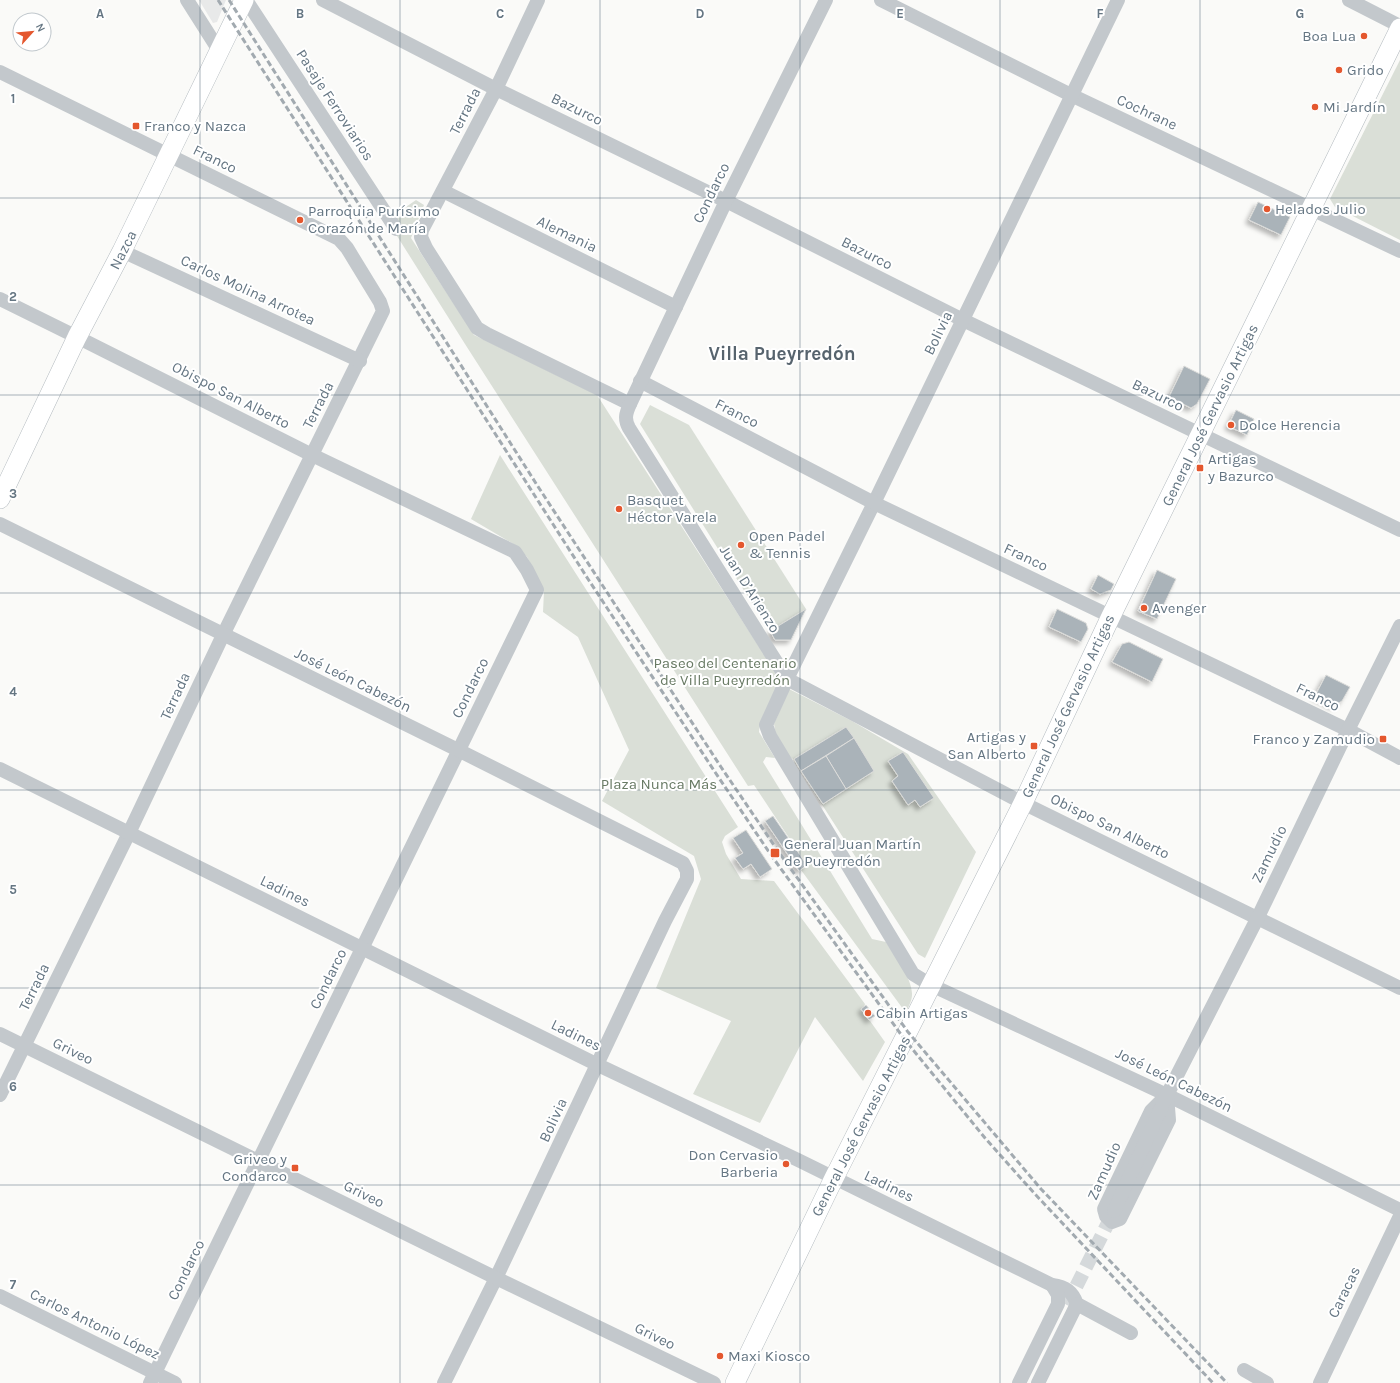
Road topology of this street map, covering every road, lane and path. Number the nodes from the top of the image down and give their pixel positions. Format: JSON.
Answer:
{"nodes":[{"id":1,"x":187,"y":0,"type":"edge"},
{"id":2,"x":245,"y":0,"type":"edge"},
{"id":3,"x":323,"y":0,"type":"edge"},
{"id":4,"x":538,"y":0,"type":"edge"},
{"id":5,"x":826,"y":0,"type":"edge"},
{"id":6,"x":881,"y":0,"type":"edge"},
{"id":7,"x":1118,"y":0,"type":"edge"},
{"id":8,"x":1349,"y":0,"type":"edge"},
{"id":9,"x":1400,"y":27,"type":"edge"},
{"id":10,"x":220,"y":52,"type":"junction"},
{"id":11,"x":0,"y":72,"type":"edge"},
{"id":12,"x":496,"y":89,"type":"junction"},
{"id":13,"x":1071,"y":95,"type":"junction"},
{"id":14,"x":169,"y":155,"type":"junction"},
{"id":15,"x":443,"y":191,"type":"junction"},
{"id":16,"x":726,"y":201,"type":"junction"},
{"id":17,"x":1312,"y":208,"type":"junction"},
{"id":18,"x":396,"y":229,"type":"dead end"},
{"id":19,"x":122,"y":251,"type":"junction"},
{"id":20,"x":1400,"y":251,"type":"edge"},
{"id":21,"x":0,"y":299,"type":"edge"},
{"id":22,"x":676,"y":307,"type":"junction"},
{"id":23,"x":383,"y":311,"type":"joint"},
{"id":24,"x":963,"y":320,"type":"junction"},
{"id":25,"x":77,"y":336,"type":"junction"},
{"id":26,"x":360,"y":361,"type":"junction"},
{"id":27,"x":640,"y":381,"type":"junction"},
{"id":28,"x":630,"y":404,"type":"junction"},
{"id":29,"x":1201,"y":434,"type":"junction"},
{"id":30,"x":312,"y":455,"type":"junction"},
{"id":31,"x":0,"y":499,"type":"edge"},
{"id":32,"x":874,"y":503,"type":"junction"},
{"id":33,"x":0,"y":524,"type":"edge"},
{"id":34,"x":1400,"y":530,"type":"edge"},
{"id":35,"x":537,"y":590,"type":"joint"},
{"id":36,"x":1111,"y":616,"type":"junction"},
{"id":37,"x":1400,"y":626,"type":"edge"},
{"id":38,"x":223,"y":635,"type":"junction"},
{"id":39,"x":787,"y":679,"type":"junction"},
{"id":40,"x":1348,"y":730,"type":"junction"},
{"id":41,"x":458,"y":750,"type":"junction"},
{"id":42,"x":1400,"y":758,"type":"edge"},
{"id":43,"x":0,"y":769,"type":"edge"},
{"id":44,"x":1023,"y":803,"type":"junction"},
{"id":45,"x":129,"y":833,"type":"junction"},
{"id":46,"x":687,"y":871,"type":"joint"},
{"id":47,"x":1258,"y":917,"type":"junction"},
{"id":48,"x":363,"y":948,"type":"junction"},
{"id":49,"x":931,"y":985,"type":"junction"},
{"id":50,"x":1400,"y":988,"type":"edge"},
{"id":51,"x":0,"y":1034,"type":"edge"},
{"id":52,"x":24,"y":1046,"type":"junction"},
{"id":53,"x":598,"y":1065,"type":"junction"},
{"id":54,"x":1167,"y":1095,"type":"junction"},
{"id":55,"x":0,"y":1096,"type":"edge"},
{"id":56,"x":259,"y":1161,"type":"junction"},
{"id":57,"x":834,"y":1178,"type":"junction"},
{"id":58,"x":1400,"y":1210,"type":"edge"},
{"id":59,"x":1114,"y":1211,"type":"tunnel mouth"},
{"id":60,"x":1400,"y":1216,"type":"edge"},
{"id":61,"x":496,"y":1278,"type":"junction"},
{"id":62,"x":1052,"y":1285,"type":"junction"},
{"id":63,"x":0,"y":1296,"type":"edge"},
{"id":64,"x":1072,"y":1305,"type":"junction"},
{"id":65,"x":1131,"y":1333,"type":"dead end"},
{"id":66,"x":1244,"y":1370,"type":"dead end"},
{"id":67,"x":152,"y":1378,"type":"edge"},
{"id":68,"x":175,"y":1383,"type":"edge"},
{"id":69,"x":444,"y":1383,"type":"edge"},
{"id":70,"x":714,"y":1383,"type":"edge"},
{"id":71,"x":735,"y":1383,"type":"edge"},
{"id":72,"x":1019,"y":1383,"type":"edge"},
{"id":73,"x":1029,"y":1383,"type":"edge"},
{"id":74,"x":1038,"y":1383,"type":"edge"},
{"id":75,"x":1267,"y":1383,"type":"edge"},
{"id":76,"x":1320,"y":1383,"type":"edge"}],
"edges":[{"from":1,"to":10,"type":"street"},
{"from":2,"to":10,"type":"street","name":"Nazca"},
{"from":2,"to":18,"type":"street","name":"Pasaje Ferroviarios"},
{"from":3,"to":12,"type":"street","name":"Bazurco"},
{"from":4,"to":12,"type":"street","name":"Terrada"},
{"from":5,"to":16,"type":"street","name":"Condarco"},
{"from":6,"to":13,"type":"street","name":"Cochrane"},
{"from":7,"to":13,"type":"street","name":"Bolivia"},
{"from":8,"to":9,"type":"street"},
{"from":9,"to":17,"type":"street","name":"General José Gervasio Artigas"},
{"from":10,"to":14,"type":"street","name":"Nazca"},
{"from":11,"to":14,"type":"street","name":"Franco"},
{"from":12,"to":15,"type":"street","name":"Terrada"},
{"from":12,"to":16,"type":"street","name":"Bazurco"},
{"from":13,"to":17,"type":"street","name":"Cochrane"},
{"from":13,"to":24,"type":"street","name":"Bolivia"},
{"from":14,"to":19,"type":"street","name":"Nazca"},
{"from":14,"to":23,"type":"street","name":"Franco"},
{"from":15,"to":22,"type":"street","name":"Alemania"},
{"from":15,"to":28,"type":"street","name":"Terrada"},
{"from":16,"to":22,"type":"street","name":"Condarco"},
{"from":16,"to":24,"type":"street","name":"Bazurco"},
{"from":17,"to":20,"type":"street","name":"Cochrane"},
{"from":17,"to":29,"type":"street","name":"General José Gervasio Artigas"},
{"from":19,"to":25,"type":"street","name":"Nazca"},
{"from":19,"to":26,"type":"street","name":"Carlos Molina Arrotea"},
{"from":21,"to":25,"type":"street","name":"Obispo San Alberto"},
{"from":22,"to":27,"type":"street","name":"Condarco"},
{"from":23,"to":26,"type":"street","name":"Terrada"},
{"from":24,"to":29,"type":"street","name":"Bazurco"},
{"from":24,"to":32,"type":"street","name":"Bolivia"},
{"from":25,"to":30,"type":"street","name":"Obispo San Alberto"},
{"from":25,"to":31,"type":"street","name":"Nazca"},
{"from":26,"to":30,"type":"street","name":"Terrada"},
{"from":27,"to":28,"type":"street","name":"Condarco"},
{"from":27,"to":32,"type":"street","name":"Franco"},
{"from":28,"to":39,"type":"street","name":"Juan D’Arienzo"},
{"from":29,"to":34,"type":"street","name":"Bazurco"},
{"from":29,"to":36,"type":"street","name":"General José Gervasio Artigas"},
{"from":30,"to":35,"type":"street","name":"Obispo San Alberto"},
{"from":30,"to":38,"type":"street","name":"Terrada"},
{"from":32,"to":36,"type":"street","name":"Franco"},
{"from":32,"to":39,"type":"street","name":"Bolivia"},
{"from":33,"to":38,"type":"street","name":"José León Cabezón"},
{"from":35,"to":41,"type":"street","name":"Condarco"},
{"from":36,"to":40,"type":"street","name":"Franco"},
{"from":36,"to":44,"type":"street","name":"General José Gervasio Artigas"},
{"from":37,"to":40,"type":"street","name":"Zamudio"},
{"from":38,"to":41,"type":"street","name":"José León Cabezón"},
{"from":38,"to":45,"type":"street","name":"Terrada"},
{"from":39,"to":44,"type":"street","name":"Obispo San Alberto"},
{"from":39,"to":49,"type":"street"},
{"from":40,"to":42,"type":"street","name":"Franco"},
{"from":40,"to":47,"type":"street","name":"Zamudio"},
{"from":41,"to":46,"type":"street","name":"José León Cabezón"},
{"from":41,"to":48,"type":"street","name":"Condarco"},
{"from":43,"to":45,"type":"street","name":"Ladines"},
{"from":44,"to":47,"type":"street","name":"Obispo San Alberto"},
{"from":44,"to":49,"type":"street","name":"General José Gervasio Artigas"},
{"from":45,"to":48,"type":"street","name":"Ladines"},
{"from":45,"to":52,"type":"street","name":"Terrada"},
{"from":46,"to":53,"type":"street","name":"Bolivia"},
{"from":47,"to":50,"type":"street","name":"Obispo San Alberto"},
{"from":47,"to":54,"type":"street","name":"Zamudio"},
{"from":48,"to":53,"type":"street","name":"Ladines"},
{"from":48,"to":56,"type":"street","name":"Condarco"},
{"from":49,"to":54,"type":"street","name":"José León Cabezón"},
{"from":49,"to":57,"type":"street","name":"General José Gervasio Artigas"},
{"from":51,"to":52,"type":"street","name":"Griveo"},
{"from":52,"to":55,"type":"street","name":"Terrada"},
{"from":52,"to":56,"type":"street","name":"Griveo"},
{"from":53,"to":57,"type":"street","name":"Ladines"},
{"from":53,"to":61,"type":"street","name":"Bolivia"},
{"from":54,"to":54,"type":"street","name":"Zamudio"},
{"from":54,"to":58,"type":"street","name":"José León Cabezón"},
{"from":54,"to":59,"type":"street","name":"Zamudio"},
{"from":56,"to":61,"type":"street","name":"Griveo"},
{"from":56,"to":67,"type":"street","name":"Condarco"},
{"from":57,"to":62,"type":"street","name":"Ladines"},
{"from":57,"to":71,"type":"street","name":"General José Gervasio Artigas"},
{"from":60,"to":76,"type":"street","name":"Caracas"},
{"from":61,"to":69,"type":"street","name":"Bolivia"},
{"from":61,"to":70,"type":"street","name":"Griveo"},
{"from":62,"to":64,"type":"street","name":"Ladines"},
{"from":62,"to":72,"type":"street"},
{"from":63,"to":67,"type":"street","name":"Carlos Antonio López"},
{"from":64,"to":65,"type":"street","name":"Ladines"},
{"from":64,"to":73,"type":"street"},
{"from":64,"to":74,"type":"street"},
{"from":66,"to":75,"type":"street"},
{"from":67,"to":68,"type":"street","name":"Carlos Antonio López"}]}
